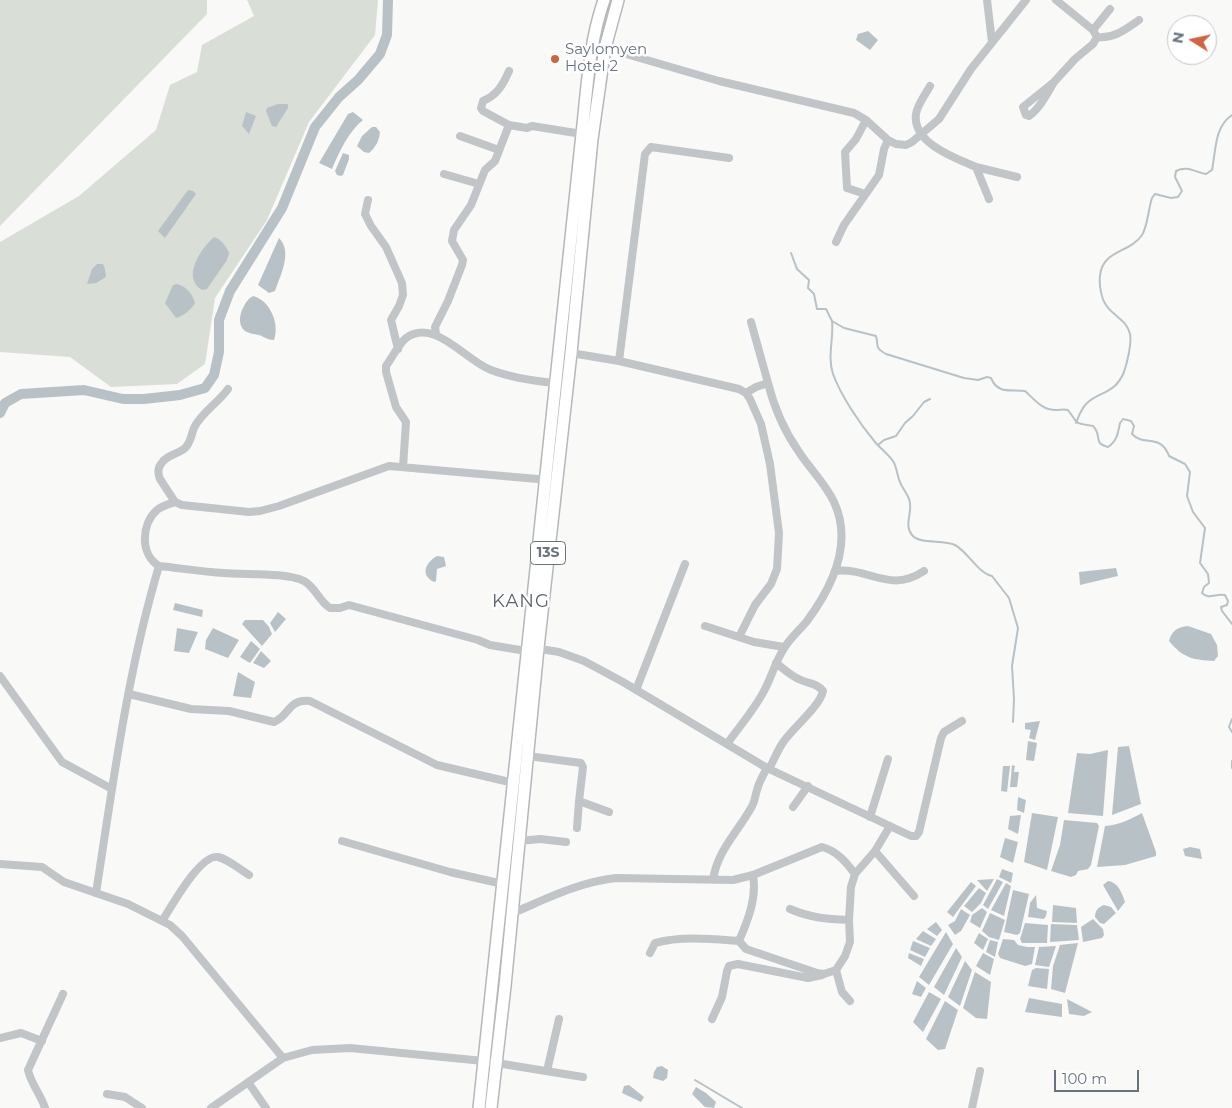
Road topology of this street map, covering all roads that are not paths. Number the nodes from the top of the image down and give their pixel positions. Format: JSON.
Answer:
{"nodes":[{"id":1,"x":604,"y":0,"type":"edge"},
{"id":2,"x":618,"y":0,"type":"edge"},
{"id":3,"x":987,"y":0,"type":"edge"},
{"id":4,"x":1056,"y":0,"type":"edge"},
{"id":5,"x":1025,"y":1,"type":"edge"},
{"id":6,"x":1110,"y":8,"type":"dead end"},
{"id":7,"x":1139,"y":20,"type":"dead end"},
{"id":8,"x":1095,"y":34,"type":"junction"},
{"id":9,"x":992,"y":42,"type":"junction"},
{"id":10,"x":593,"y":44,"type":"junction"},
{"id":11,"x":605,"y":48,"type":"junction"},
{"id":12,"x":509,"y":71,"type":"dead end"},
{"id":13,"x":1054,"y":82,"type":"junction"},
{"id":14,"x":930,"y":86,"type":"dead end"},
{"id":15,"x":866,"y":120,"type":"junction"},
{"id":16,"x":509,"y":126,"type":"junction"},
{"id":17,"x":582,"y":134,"type":"junction"},
{"id":18,"x":460,"y":136,"type":"dead end"},
{"id":19,"x":921,"y":136,"type":"junction"},
{"id":20,"x":888,"y":140,"type":"junction"},
{"id":21,"x":499,"y":150,"type":"junction"},
{"id":22,"x":729,"y":158,"type":"dead end"},
{"id":23,"x":976,"y":167,"type":"junction"},
{"id":24,"x":444,"y":174,"type":"dead end"},
{"id":25,"x":1016,"y":177,"type":"dead end"},
{"id":26,"x":479,"y":184,"type":"junction"},
{"id":27,"x":865,"y":194,"type":"junction"},
{"id":28,"x":989,"y":199,"type":"dead end"},
{"id":29,"x":368,"y":200,"type":"dead end"},
{"id":30,"x":580,"y":201,"type":"junction"},
{"id":31,"x":836,"y":242,"type":"dead end"},
{"id":32,"x":751,"y":322,"type":"dead end"},
{"id":33,"x":436,"y":334,"type":"junction"},
{"id":34,"x":398,"y":349,"type":"junction"},
{"id":35,"x":571,"y":354,"type":"junction"},
{"id":36,"x":619,"y":361,"type":"junction"},
{"id":37,"x":555,"y":383,"type":"junction"},
{"id":38,"x":768,"y":383,"type":"junction"},
{"id":39,"x":228,"y":389,"type":"dead end"},
{"id":40,"x":746,"y":393,"type":"junction"},
{"id":41,"x":403,"y":467,"type":"junction"},
{"id":42,"x":551,"y":480,"type":"junction"},
{"id":43,"x":175,"y":502,"type":"junction"},
{"id":44,"x":685,"y":564,"type":"dead end"},
{"id":45,"x":159,"y":566,"type":"junction"},
{"id":46,"x":835,"y":571,"type":"junction"},
{"id":47,"x":924,"y":571,"type":"dead end"},
{"id":48,"x":705,"y":626,"type":"dead end"},
{"id":49,"x":739,"y":637,"type":"junction"},
{"id":50,"x":784,"y":647,"type":"junction"},
{"id":51,"x":530,"y":649,"type":"junction"},
{"id":52,"x":776,"y":663,"type":"junction"},
{"id":53,"x":0,"y":676,"type":"edge"},
{"id":54,"x":636,"y":690,"type":"junction"},
{"id":55,"x":129,"y":694,"type":"junction"},
{"id":56,"x":962,"y":720,"type":"dead end"},
{"id":57,"x":727,"y":744,"type":"junction"},
{"id":58,"x":528,"y":756,"type":"junction"},
{"id":59,"x":888,"y":759,"type":"dead end"},
{"id":60,"x":768,"y":769,"type":"junction"},
{"id":61,"x":520,"y":785,"type":"junction"},
{"id":62,"x":808,"y":786,"type":"junction"},
{"id":63,"x":112,"y":789,"type":"junction"},
{"id":64,"x":579,"y":801,"type":"junction"},
{"id":65,"x":793,"y":807,"type":"dead end"},
{"id":66,"x":609,"y":812,"type":"dead end"},
{"id":67,"x":870,"y":816,"type":"junction"},
{"id":68,"x":890,"y":826,"type":"junction"},
{"id":69,"x":576,"y":828,"type":"dead end"},
{"id":70,"x":342,"y":841,"type":"dead end"},
{"id":71,"x":519,"y":841,"type":"junction"},
{"id":72,"x":566,"y":842,"type":"dead end"},
{"id":73,"x":875,"y":851,"type":"junction"},
{"id":74,"x":0,"y":864,"type":"edge"},
{"id":75,"x":856,"y":874,"type":"junction"},
{"id":76,"x":248,"y":875,"type":"dead end"},
{"id":77,"x":754,"y":875,"type":"junction"},
{"id":78,"x":713,"y":880,"type":"junction"},
{"id":79,"x":503,"y":884,"type":"junction"},
{"id":80,"x":96,"y":893,"type":"junction"},
{"id":81,"x":914,"y":896,"type":"dead end"},
{"id":82,"x":790,"y":909,"type":"dead end"},
{"id":83,"x":513,"y":913,"type":"junction"},
{"id":84,"x":849,"y":920,"type":"junction"},
{"id":85,"x":162,"y":921,"type":"junction"},
{"id":86,"x":739,"y":941,"type":"junction"},
{"id":87,"x":650,"y":953,"type":"dead end"},
{"id":88,"x":836,"y":970,"type":"junction"},
{"id":89,"x":824,"y":974,"type":"junction"},
{"id":90,"x":63,"y":994,"type":"dead end"},
{"id":91,"x":850,"y":1001,"type":"dead end"},
{"id":92,"x":559,"y":1019,"type":"dead end"},
{"id":93,"x":712,"y":1019,"type":"dead end"},
{"id":94,"x":0,"y":1038,"type":"edge"},
{"id":95,"x":42,"y":1041,"type":"junction"},
{"id":96,"x":283,"y":1058,"type":"junction"},
{"id":97,"x":489,"y":1062,"type":"junction"},
{"id":98,"x":547,"y":1071,"type":"junction"},
{"id":99,"x":980,"y":1071,"type":"dead end"},
{"id":100,"x":583,"y":1076,"type":"dead end"},
{"id":101,"x":248,"y":1082,"type":"junction"},
{"id":102,"x":107,"y":1094,"type":"dead end"},
{"id":103,"x":45,"y":1108,"type":"edge"},
{"id":104,"x":142,"y":1108,"type":"edge"},
{"id":105,"x":211,"y":1108,"type":"edge"},
{"id":106,"x":266,"y":1108,"type":"edge"},
{"id":107,"x":479,"y":1108,"type":"edge"},
{"id":108,"x":491,"y":1108,"type":"edge"},
{"id":109,"x":972,"y":1108,"type":"edge"}],
"edges":[{"from":1,"to":10,"type":"highway","number":"13S"},
{"from":2,"to":11,"type":"highway","number":"13S"},
{"from":3,"to":9,"type":"street"},
{"from":4,"to":8,"type":"street"},
{"from":5,"to":9,"type":"street"},
{"from":6,"to":8,"type":"street"},
{"from":7,"to":8,"type":"street"},
{"from":8,"to":13,"type":"street"},
{"from":9,"to":19,"type":"street"},
{"from":10,"to":11,"type":"street"},
{"from":10,"to":17,"type":"highway","number":"13S"},
{"from":11,"to":15,"type":"street"},
{"from":11,"to":30,"type":"highway","number":"13S"},
{"from":12,"to":16,"type":"street"},
{"from":13,"to":13,"type":"street"},
{"from":14,"to":19,"type":"street"},
{"from":15,"to":20,"type":"street"},
{"from":15,"to":27,"type":"street"},
{"from":16,"to":17,"type":"street"},
{"from":16,"to":21,"type":"street"},
{"from":17,"to":30,"type":"highway","number":"13S"},
{"from":18,"to":21,"type":"street"},
{"from":19,"to":20,"type":"street"},
{"from":19,"to":23,"type":"street"},
{"from":20,"to":27,"type":"street"},
{"from":21,"to":26,"type":"street"},
{"from":22,"to":36,"type":"street"},
{"from":23,"to":25,"type":"street"},
{"from":23,"to":28,"type":"street"},
{"from":24,"to":26,"type":"street"},
{"from":26,"to":33,"type":"street"},
{"from":27,"to":31,"type":"street"},
{"from":29,"to":34,"type":"street"},
{"from":30,"to":35,"type":"highway","number":"13S"},
{"from":30,"to":37,"type":"highway","number":"13S"},
{"from":32,"to":38,"type":"street"},
{"from":33,"to":34,"type":"street"},
{"from":33,"to":37,"type":"street"},
{"from":34,"to":41,"type":"street"},
{"from":35,"to":36,"type":"street"},
{"from":35,"to":42,"type":"highway","number":"13S"},
{"from":36,"to":40,"type":"street"},
{"from":37,"to":42,"type":"highway","number":"13S"},
{"from":38,"to":40,"type":"street"},
{"from":38,"to":46,"type":"street"},
{"from":39,"to":43,"type":"street"},
{"from":40,"to":49,"type":"street"},
{"from":41,"to":42,"type":"street"},
{"from":41,"to":43,"type":"street"},
{"from":42,"to":51,"type":"highway","number":"13S"},
{"from":43,"to":45,"type":"street"},
{"from":44,"to":54,"type":"street"},
{"from":45,"to":51,"type":"street"},
{"from":45,"to":55,"type":"street"},
{"from":46,"to":47,"type":"street"},
{"from":46,"to":50,"type":"street"},
{"from":48,"to":49,"type":"street"},
{"from":49,"to":50,"type":"street"},
{"from":50,"to":52,"type":"street"},
{"from":51,"to":54,"type":"street"},
{"from":51,"to":58,"type":"highway","number":"13S"},
{"from":51,"to":61,"type":"highway","number":"13S"},
{"from":52,"to":57,"type":"street"},
{"from":52,"to":60,"type":"street"},
{"from":53,"to":63,"type":"street"},
{"from":54,"to":57,"type":"street"},
{"from":55,"to":61,"type":"street"},
{"from":55,"to":63,"type":"street"},
{"from":56,"to":68,"type":"street"},
{"from":57,"to":60,"type":"street"},
{"from":58,"to":61,"type":"highway","number":"13S"},
{"from":58,"to":64,"type":"street"},
{"from":59,"to":67,"type":"street"},
{"from":60,"to":62,"type":"street"},
{"from":60,"to":78,"type":"street"},
{"from":61,"to":71,"type":"highway","number":"13S"},
{"from":61,"to":79,"type":"highway","number":"13S"},
{"from":62,"to":65,"type":"street"},
{"from":62,"to":67,"type":"street"},
{"from":63,"to":80,"type":"street"},
{"from":64,"to":66,"type":"street"},
{"from":64,"to":69,"type":"street"},
{"from":67,"to":68,"type":"street"},
{"from":68,"to":73,"type":"street"},
{"from":70,"to":79,"type":"street"},
{"from":71,"to":72,"type":"street"},
{"from":71,"to":83,"type":"highway","number":"13S"},
{"from":73,"to":75,"type":"street"},
{"from":73,"to":81,"type":"street"},
{"from":74,"to":80,"type":"street"},
{"from":75,"to":77,"type":"street"},
{"from":75,"to":84,"type":"street"},
{"from":76,"to":85,"type":"street"},
{"from":77,"to":78,"type":"street"},
{"from":77,"to":86,"type":"street"},
{"from":78,"to":83,"type":"street"},
{"from":79,"to":97,"type":"highway","number":"13S"},
{"from":80,"to":85,"type":"street"},
{"from":82,"to":84,"type":"street"},
{"from":83,"to":97,"type":"highway","number":"13S"},
{"from":84,"to":88,"type":"street"},
{"from":85,"to":96,"type":"street"},
{"from":86,"to":87,"type":"street"},
{"from":86,"to":89,"type":"street"},
{"from":88,"to":89,"type":"street"},
{"from":88,"to":91,"type":"street"},
{"from":89,"to":93,"type":"street"},
{"from":90,"to":95,"type":"street"},
{"from":92,"to":98,"type":"street"},
{"from":94,"to":95,"type":"street"},
{"from":95,"to":103,"type":"street"},
{"from":96,"to":97,"type":"street"},
{"from":96,"to":101,"type":"street"},
{"from":97,"to":98,"type":"street"},
{"from":97,"to":107,"type":"highway","number":"13S"},
{"from":97,"to":108,"type":"highway","number":"13S"},
{"from":98,"to":100,"type":"street"},
{"from":99,"to":109,"type":"street"},
{"from":101,"to":105,"type":"street"},
{"from":101,"to":106,"type":"street"},
{"from":102,"to":104,"type":"street"}]}
